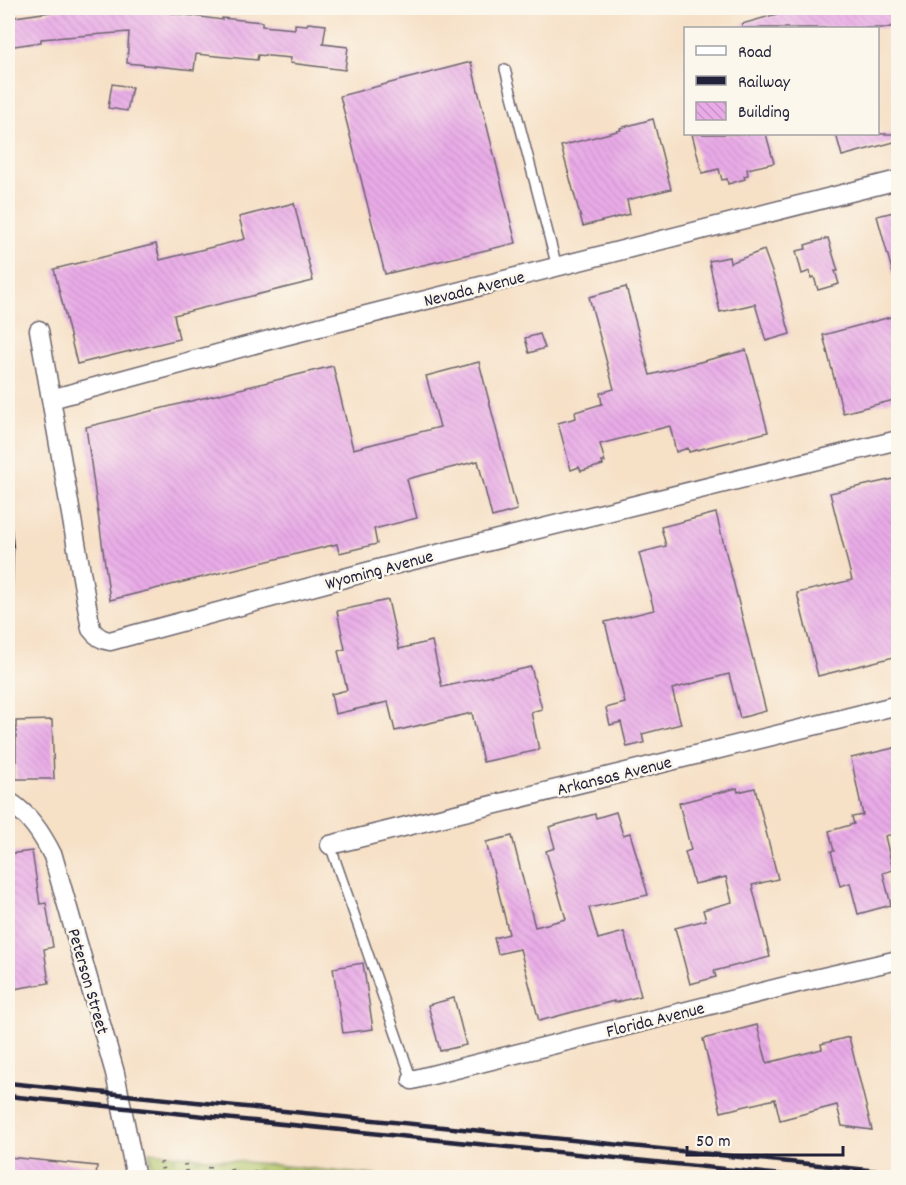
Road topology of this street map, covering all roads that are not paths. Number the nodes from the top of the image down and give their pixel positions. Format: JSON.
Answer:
{"nodes":[{"id":1,"x":505,"y":69,"type":"dead end"},
{"id":2,"x":898,"y":180,"type":"edge"},
{"id":3,"x":556,"y":267,"type":"junction"},
{"id":4,"x":39,"y":330,"type":"dead end"},
{"id":5,"x":51,"y":399,"type":"junction"},
{"id":6,"x":898,"y":440,"type":"edge"},
{"id":7,"x":898,"y":705,"type":"edge"},
{"id":8,"x":8,"y":801,"type":"edge"},
{"id":9,"x":330,"y":845,"type":"joint"},
{"id":10,"x":898,"y":960,"type":"edge"},
{"id":11,"x":412,"y":1080,"type":"joint"},
{"id":12,"x":136,"y":1178,"type":"edge"}],
"edges":[{"from":1,"to":3,"type":"lane"},
{"from":2,"to":3,"type":"street","name":"Nevada Avenue"},
{"from":3,"to":5,"type":"street","name":"Nevada Avenue"},
{"from":4,"to":5,"type":"street","name":"Wyoming Avenue"},
{"from":5,"to":6,"type":"street","name":"Wyoming Avenue"},
{"from":7,"to":9,"type":"street","name":"Arkansas Avenue"},
{"from":8,"to":12,"type":"street","name":"Peterson Street"},
{"from":9,"to":11,"type":"lane"},
{"from":10,"to":11,"type":"street","name":"Florida Avenue"}]}
